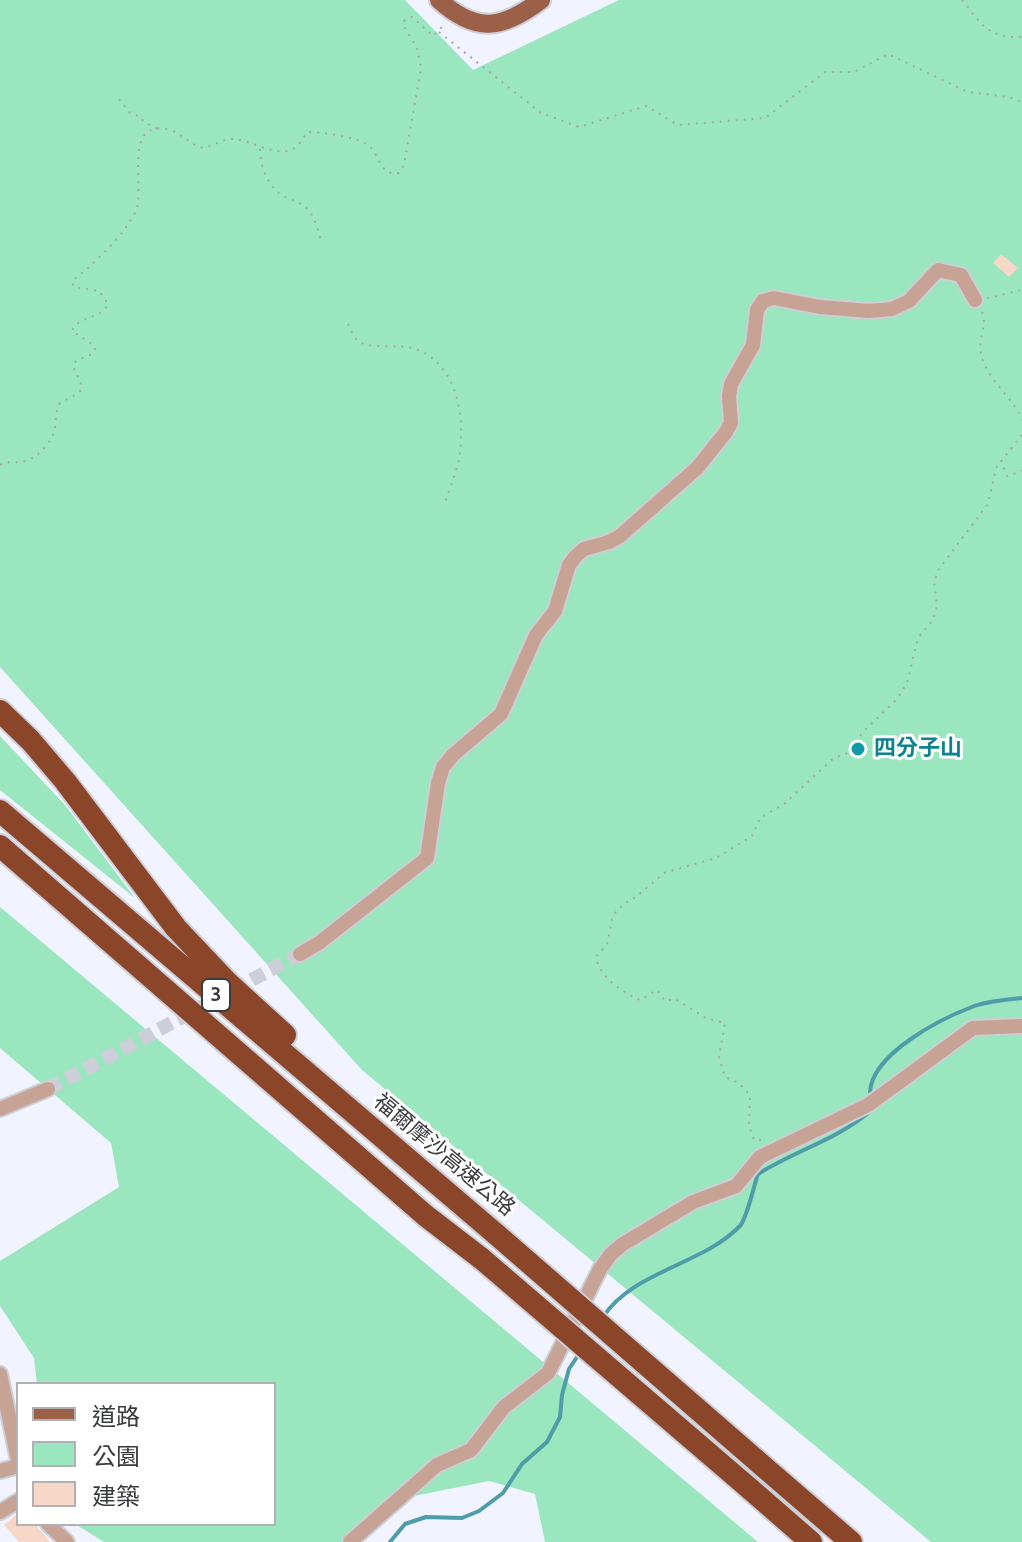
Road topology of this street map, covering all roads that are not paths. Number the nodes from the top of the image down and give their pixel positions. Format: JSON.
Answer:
{"nodes":[{"id":1,"x":439,"y":0,"type":"edge"},
{"id":2,"x":541,"y":0,"type":"edge"},
{"id":3,"x":975,"y":300,"type":"road end"},
{"id":4,"x":0,"y":711,"type":"edge"},
{"id":5,"x":0,"y":811,"type":"edge"},
{"id":6,"x":0,"y":846,"type":"edge"},
{"id":7,"x":0,"y":863,"type":"edge"},
{"id":8,"x":106,"y":936,"type":"junction"},
{"id":9,"x":300,"y":954,"type":"tunnel mouth"},
{"id":10,"x":1021,"y":1026,"type":"edge"},
{"id":11,"x":48,"y":1089,"type":"tunnel mouth"},
{"id":12,"x":0,"y":1109,"type":"edge"},
{"id":13,"x":431,"y":1178,"type":"junction"},
{"id":14,"x":0,"y":1374,"type":"edge"},
{"id":15,"x":16,"y":1453,"type":"edge"},
{"id":16,"x":50,"y":1526,"type":"edge"},
{"id":17,"x":67,"y":1542,"type":"edge"},
{"id":18,"x":350,"y":1542,"type":"edge"},
{"id":19,"x":811,"y":1542,"type":"edge"},
{"id":20,"x":851,"y":1542,"type":"edge"}],
"edges":[{"from":1,"to":2,"type":"main road"},
{"from":3,"to":9,"type":"street"},
{"from":4,"to":13,"type":"highway"},
{"from":5,"to":13,"type":"highway","name":"福爾摩沙高速公路","number":"3"},
{"from":6,"to":8,"type":"highway","number":"3"},
{"from":7,"to":8,"type":"highway"},
{"from":8,"to":19,"type":"highway","number":"3","bridge":true},
{"from":10,"to":18,"type":"street"},
{"from":11,"to":12,"type":"street"},
{"from":13,"to":20,"type":"highway","name":"福爾摩沙高速公路","number":"3","bridge":true},
{"from":14,"to":15,"type":"street"},
{"from":16,"to":17,"type":"street"}]}
